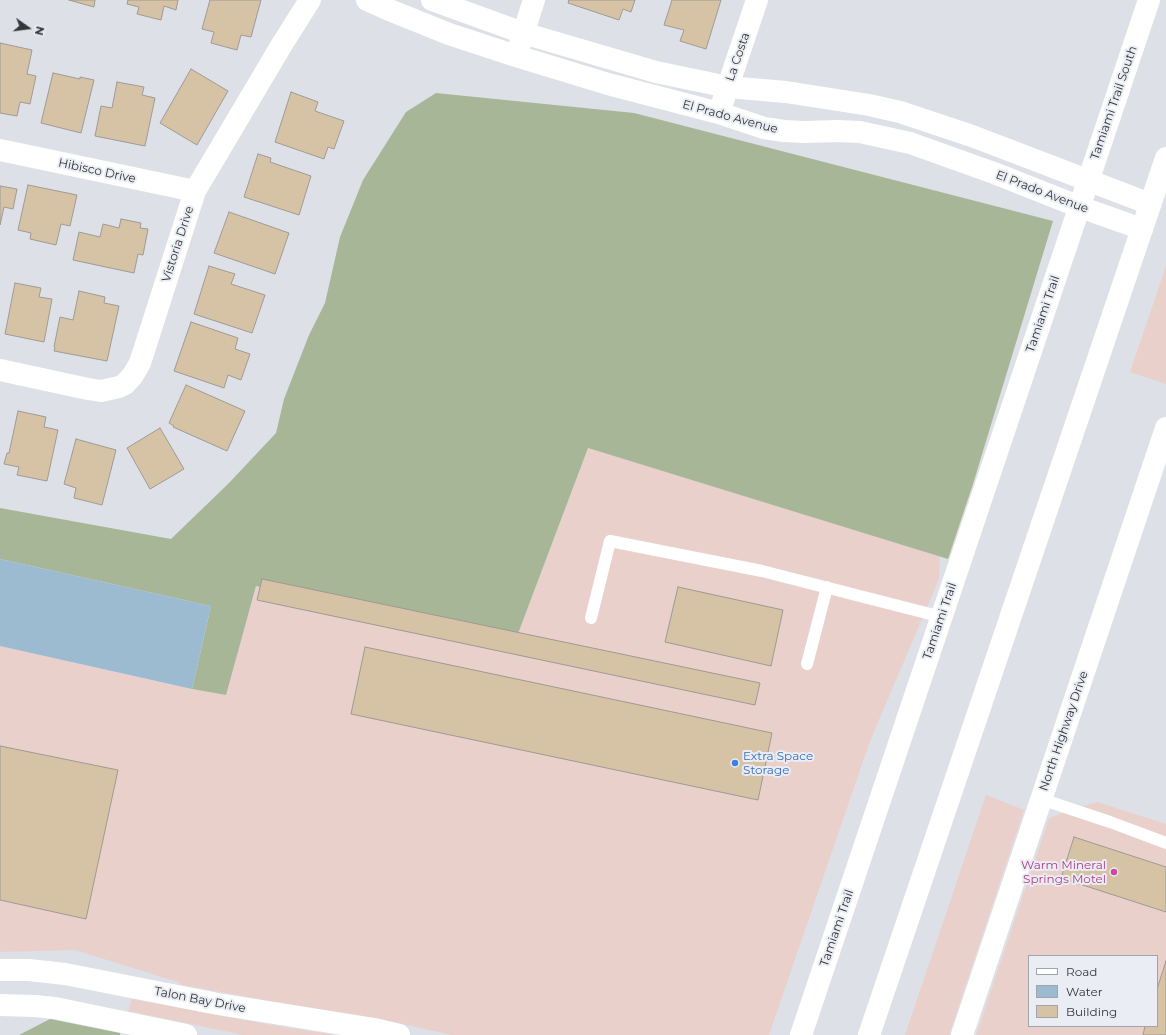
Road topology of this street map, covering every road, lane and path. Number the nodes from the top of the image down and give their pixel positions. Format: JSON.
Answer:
{"nodes":[{"id":1,"x":310,"y":0,"type":"edge"},
{"id":2,"x":367,"y":0,"type":"edge"},
{"id":3,"x":432,"y":0,"type":"edge"},
{"id":4,"x":534,"y":0,"type":"edge"},
{"id":5,"x":757,"y":0,"type":"edge"},
{"id":6,"x":1149,"y":0,"type":"edge"},
{"id":7,"x":523,"y":33,"type":"junction"},
{"id":8,"x":516,"y":56,"type":"junction"},
{"id":9,"x":728,"y":87,"type":"junction"},
{"id":10,"x":883,"y":108,"type":"junction"},
{"id":11,"x":718,"y":114,"type":"junction"},
{"id":12,"x":877,"y":136,"type":"junction"},
{"id":13,"x":0,"y":150,"type":"edge"},
{"id":14,"x":1166,"y":158,"type":"edge"},
{"id":15,"x":1088,"y":180,"type":"junction"},
{"id":16,"x":195,"y":191,"type":"junction"},
{"id":17,"x":1150,"y":204,"type":"junction"},
{"id":18,"x":1080,"y":207,"type":"junction"},
{"id":19,"x":1142,"y":230,"type":"junction"},
{"id":20,"x":0,"y":370,"type":"edge"},
{"id":21,"x":1166,"y":428,"type":"edge"},
{"id":22,"x":827,"y":587,"type":"junction"},
{"id":23,"x":942,"y":617,"type":"junction"},
{"id":24,"x":591,"y":618,"type":"dead end"},
{"id":25,"x":807,"y":664,"type":"dead end"},
{"id":26,"x":1041,"y":799,"type":"junction"},
{"id":27,"x":1166,"y":843,"type":"edge"},
{"id":28,"x":0,"y":970,"type":"edge"},
{"id":29,"x":0,"y":1005,"type":"edge"},
{"id":30,"x":186,"y":1035,"type":"edge"},
{"id":31,"x":399,"y":1035,"type":"edge"},
{"id":32,"x":801,"y":1035,"type":"edge"},
{"id":33,"x":869,"y":1035,"type":"edge"},
{"id":34,"x":962,"y":1035,"type":"edge"}],
"edges":[{"from":1,"to":16,"type":"street","name":"Vistoria Drive"},
{"from":2,"to":8,"type":"street","name":"El Prado Avenue"},
{"from":3,"to":7,"type":"street"},
{"from":4,"to":7,"type":"street"},
{"from":5,"to":9,"type":"street","name":"La Costa"},
{"from":6,"to":15,"type":"street","name":"Tamiami Trail South"},
{"from":7,"to":8,"type":"street"},
{"from":7,"to":9,"type":"street"},
{"from":8,"to":11,"type":"street","name":"El Prado Avenue"},
{"from":9,"to":10,"type":"street"},
{"from":9,"to":11,"type":"street","name":"La Costa"},
{"from":10,"to":12,"type":"street"},
{"from":10,"to":15,"type":"street"},
{"from":11,"to":12,"type":"street","name":"El Prado Avenue"},
{"from":12,"to":18,"type":"street","name":"El Prado Avenue"},
{"from":13,"to":16,"type":"street","name":"Hibisco Drive"},
{"from":14,"to":17,"type":"street"},
{"from":15,"to":17,"type":"street"},
{"from":15,"to":18,"type":"street","name":"Tamiami Trail South"},
{"from":16,"to":20,"type":"street","name":"Vistoria Drive"},
{"from":17,"to":19,"type":"street"},
{"from":18,"to":19,"type":"street","name":"El Prado Avenue"},
{"from":18,"to":23,"type":"street","name":"Tamiami Trail"},
{"from":19,"to":33,"type":"street"},
{"from":21,"to":26,"type":"street","name":"North Highway Drive"},
{"from":22,"to":23,"type":"lane"},
{"from":22,"to":24,"type":"lane"},
{"from":22,"to":25,"type":"lane"},
{"from":23,"to":32,"type":"street","name":"Tamiami Trail"},
{"from":26,"to":27,"type":"lane"},
{"from":26,"to":34,"type":"street","name":"North Highway Drive"},
{"from":28,"to":31,"type":"street","name":"Talon Bay Drive"},
{"from":29,"to":30,"type":"street"}]}
